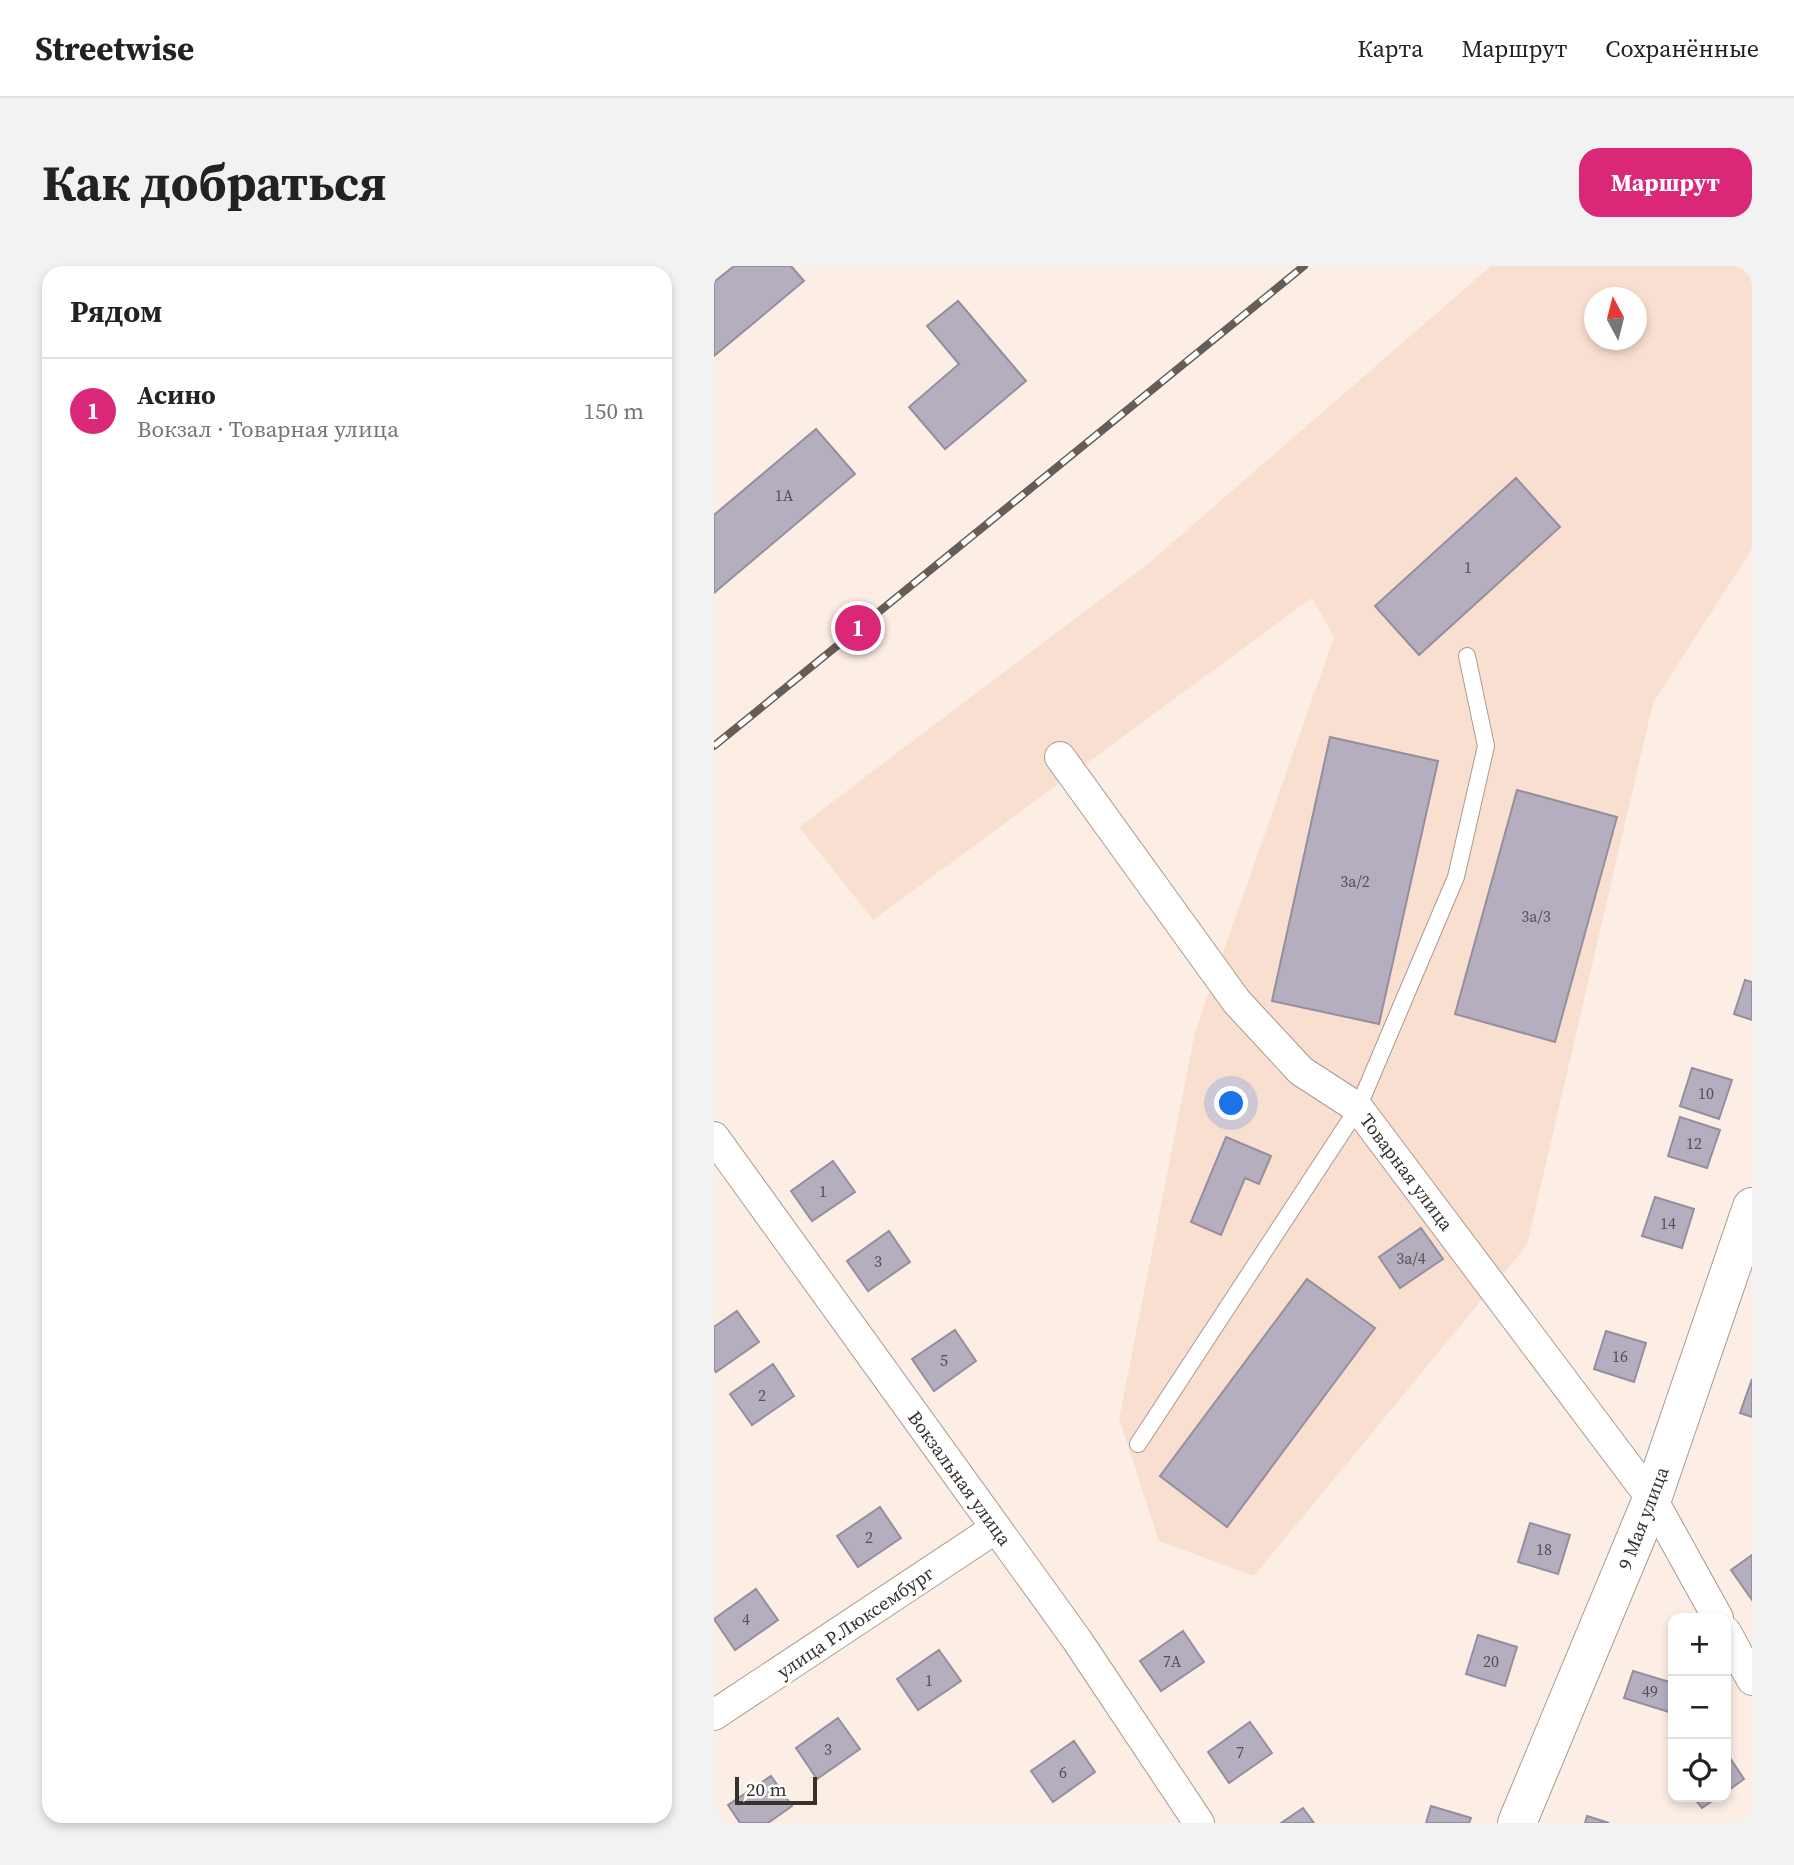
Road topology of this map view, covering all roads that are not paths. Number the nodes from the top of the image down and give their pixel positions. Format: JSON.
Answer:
{"nodes":[{"id":1,"x":1467,"y":656,"type":"dead end"},
{"id":2,"x":1060,"y":757,"type":"dead end"},
{"id":3,"x":1358,"y":1108,"type":"junction"},
{"id":4,"x":714,"y":1137,"type":"edge"},
{"id":5,"x":1752,"y":1207,"type":"edge"},
{"id":6,"x":1138,"y":1444,"type":"dead end"},
{"id":7,"x":1652,"y":1499,"type":"junction"},
{"id":8,"x":996,"y":1528,"type":"junction"},
{"id":9,"x":1715,"y":1613,"type":"edge"},
{"id":10,"x":1731,"y":1641,"type":"edge"},
{"id":11,"x":1752,"y":1680,"type":"edge"},
{"id":12,"x":714,"y":1716,"type":"edge"},
{"id":13,"x":1199,"y":1823,"type":"edge"},
{"id":14,"x":1517,"y":1823,"type":"edge"}],
"edges":[{"from":1,"to":3,"type":"lane"},
{"from":2,"to":3,"type":"street","name":"Товарная улица"},
{"from":3,"to":6,"type":"lane"},
{"from":3,"to":7,"type":"street","name":"Товарная улица"},
{"from":4,"to":8,"type":"street","name":"Вокзальная улица"},
{"from":5,"to":7,"type":"main road","name":"9 Мая улица"},
{"from":7,"to":9,"type":"street","name":"Товарная улица"},
{"from":7,"to":14,"type":"main road","name":"9 Мая улица"},
{"from":8,"to":12,"type":"street","name":"улица Р.Люксембург"},
{"from":8,"to":13,"type":"street","name":"Вокзальная улица"},
{"from":10,"to":11,"type":"street"}]}
